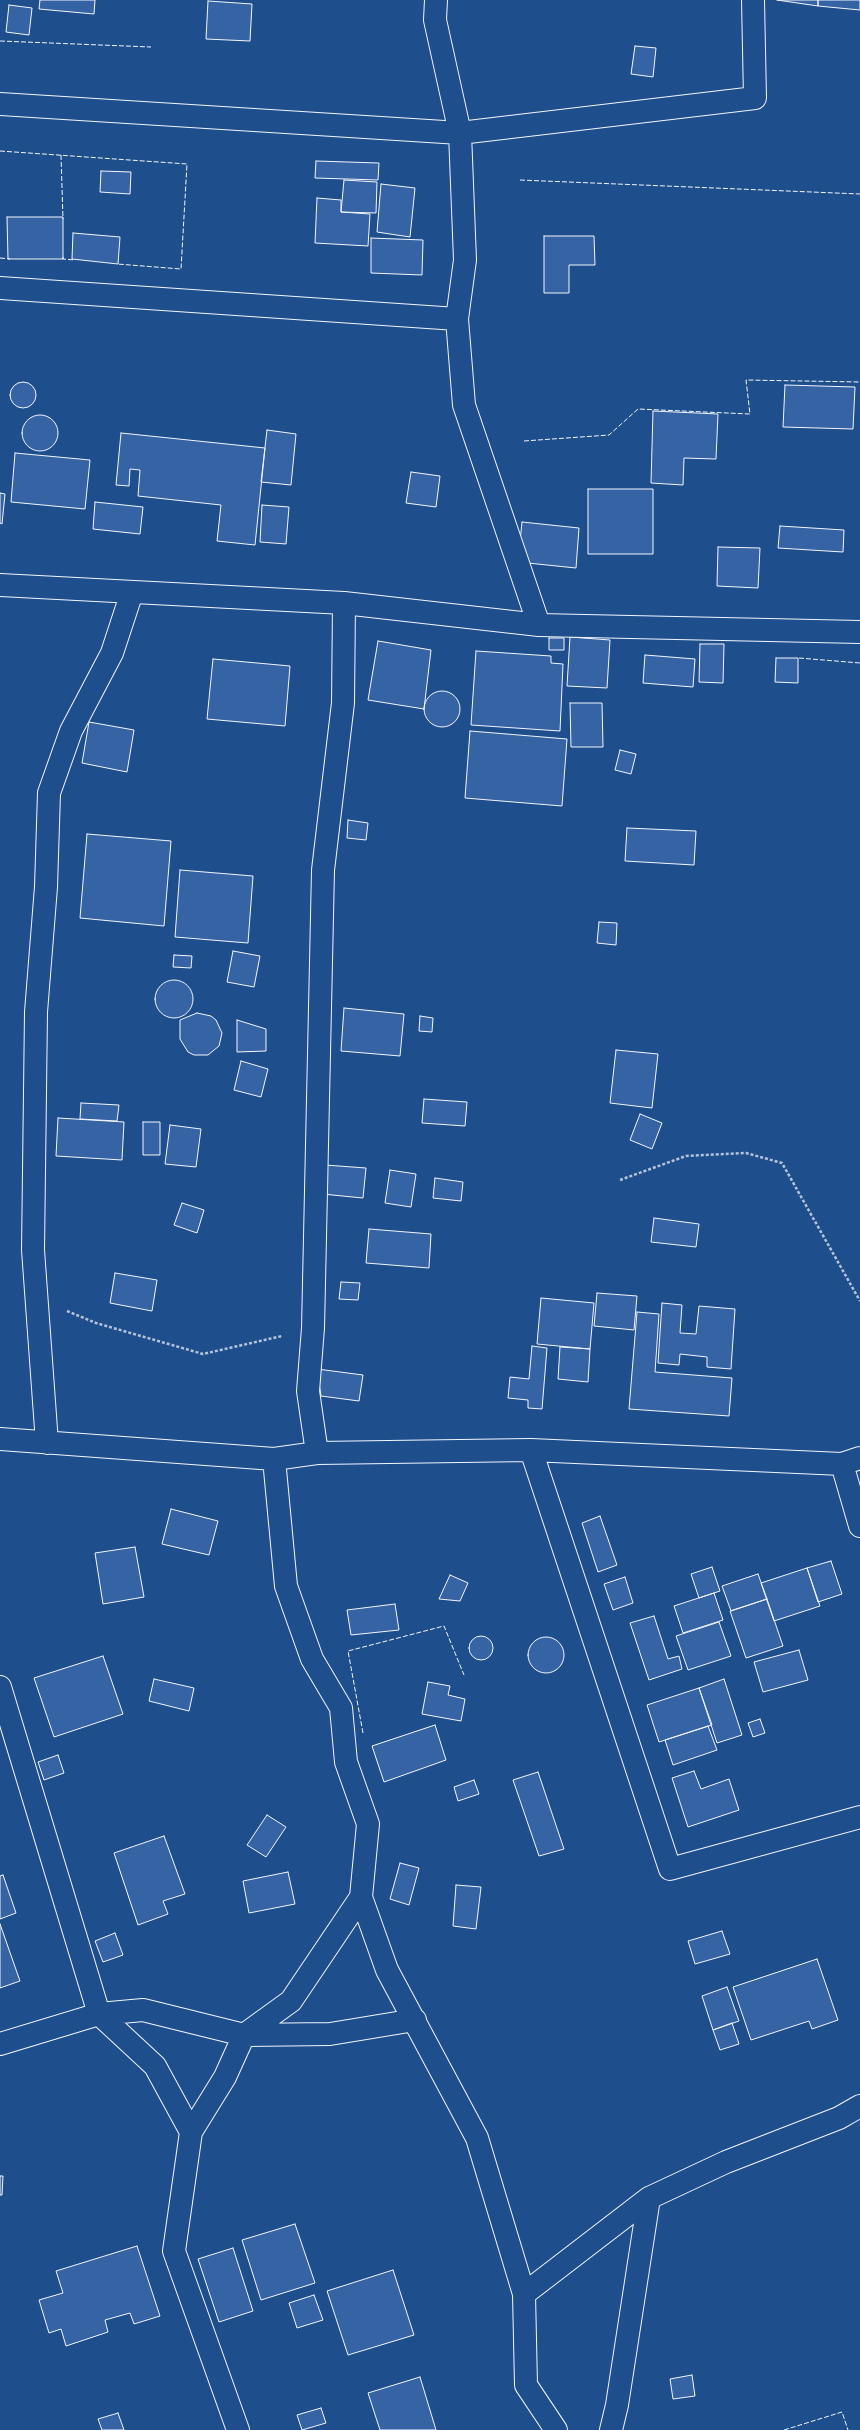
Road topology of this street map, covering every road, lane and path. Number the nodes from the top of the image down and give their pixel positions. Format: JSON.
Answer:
{"nodes":[{"id":1,"x":436,"y":0,"type":"edge"},
{"id":2,"x":753,"y":0,"type":"edge"},
{"id":3,"x":0,"y":104,"type":"edge"},
{"id":4,"x":460,"y":133,"type":"junction"},
{"id":5,"x":0,"y":288,"type":"edge"},
{"id":6,"x":456,"y":319,"type":"junction"},
{"id":7,"x":0,"y":585,"type":"edge"},
{"id":8,"x":132,"y":592,"type":"junction"},
{"id":9,"x":344,"y":603,"type":"junction"},
{"id":10,"x":539,"y":625,"type":"junction"},
{"id":11,"x":860,"y":632,"type":"edge"},
{"id":12,"x":620,"y":1180,"type":"dead end"},
{"id":13,"x":860,"y":1301,"type":"edge"},
{"id":14,"x":62,"y":1309,"type":"dead end"},
{"id":15,"x":313,"y":1328,"type":"junction"},
{"id":16,"x":0,"y":1439,"type":"edge"},
{"id":17,"x":47,"y":1443,"type":"junction"},
{"id":18,"x":531,"y":1450,"type":"junction"},
{"id":19,"x":317,"y":1453,"type":"junction"},
{"id":20,"x":274,"y":1459,"type":"junction"},
{"id":21,"x":851,"y":1461,"type":"edge"},
{"id":22,"x":860,"y":1526,"type":"edge"},
{"id":23,"x":0,"y":1687,"type":"edge"},
{"id":24,"x":860,"y":1817,"type":"edge"},
{"id":25,"x":361,"y":1897,"type":"junction"},
{"id":26,"x":99,"y":2014,"type":"junction"},
{"id":27,"x":415,"y":2020,"type":"junction"},
{"id":28,"x":244,"y":2035,"type":"junction"},
{"id":29,"x":0,"y":2044,"type":"edge"},
{"id":30,"x":860,"y":2106,"type":"edge"},
{"id":31,"x":191,"y":2132,"type":"junction"},
{"id":32,"x":649,"y":2198,"type":"junction"},
{"id":33,"x":524,"y":2294,"type":"junction"},
{"id":34,"x":238,"y":2430,"type":"edge"},
{"id":35,"x":556,"y":2430,"type":"edge"},
{"id":36,"x":611,"y":2430,"type":"edge"}],
"edges":[{"from":1,"to":4,"type":"street"},
{"from":2,"to":4,"type":"street"},
{"from":3,"to":4,"type":"street"},
{"from":4,"to":6,"type":"street"},
{"from":5,"to":6,"type":"street"},
{"from":6,"to":10,"type":"street"},
{"from":7,"to":8,"type":"street"},
{"from":8,"to":9,"type":"street"},
{"from":8,"to":17,"type":"street"},
{"from":9,"to":10,"type":"street"},
{"from":9,"to":15,"type":"street"},
{"from":10,"to":11,"type":"street"},
{"from":12,"to":13,"type":"path"},
{"from":14,"to":15,"type":"path"},
{"from":15,"to":19,"type":"street"},
{"from":16,"to":17,"type":"street"},
{"from":17,"to":20,"type":"street"},
{"from":18,"to":19,"type":"street"},
{"from":18,"to":21,"type":"street"},
{"from":18,"to":24,"type":"street"},
{"from":19,"to":20,"type":"street"},
{"from":20,"to":25,"type":"street"},
{"from":21,"to":22,"type":"street"},
{"from":23,"to":26,"type":"street"},
{"from":25,"to":27,"type":"street"},
{"from":25,"to":28,"type":"street"},
{"from":26,"to":28,"type":"street"},
{"from":26,"to":29,"type":"street"},
{"from":26,"to":31,"type":"street"},
{"from":27,"to":28,"type":"street"},
{"from":27,"to":33,"type":"street"},
{"from":28,"to":31,"type":"street"},
{"from":30,"to":32,"type":"street"},
{"from":31,"to":34,"type":"street"},
{"from":32,"to":33,"type":"street"},
{"from":32,"to":36,"type":"street"},
{"from":33,"to":35,"type":"street"}]}
